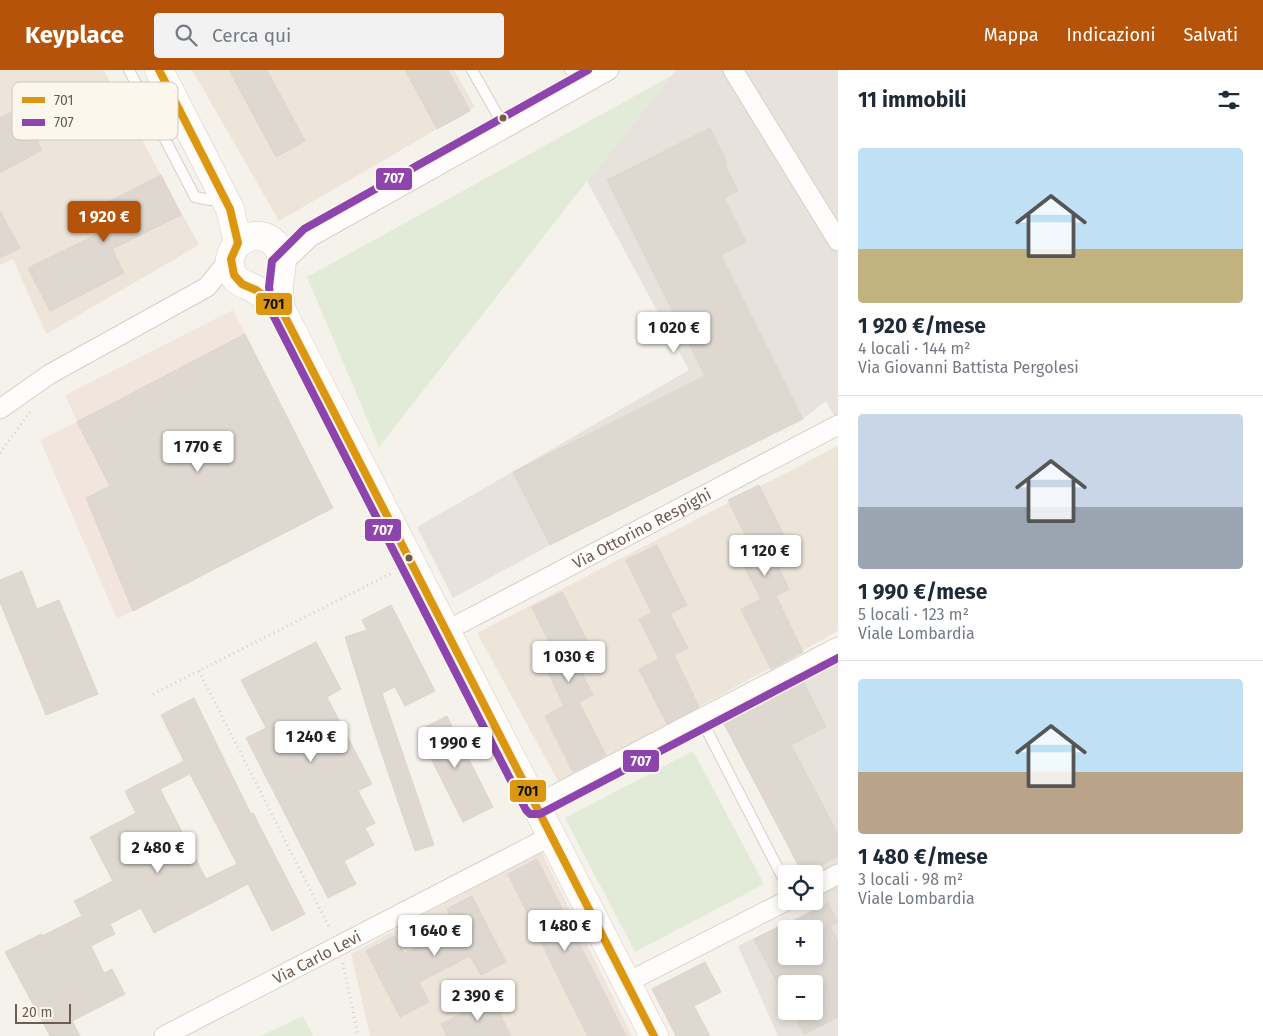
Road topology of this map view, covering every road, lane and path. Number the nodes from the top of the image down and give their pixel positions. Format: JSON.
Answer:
{"nodes":[{"id":1,"x":129,"y":70,"type":"edge"},
{"id":2,"x":159,"y":70,"type":"edge"},
{"id":3,"x":472,"y":70,"type":"edge"},
{"id":4,"x":609,"y":70,"type":"edge"},
{"id":5,"x":733,"y":70,"type":"edge"},
{"id":6,"x":575,"y":78,"type":"edge"},
{"id":7,"x":135,"y":82,"type":"edge"},
{"id":8,"x":165,"y":82,"type":"edge"},
{"id":9,"x":178,"y":107,"type":"edge"},
{"id":10,"x":505,"y":128,"type":"junction"},
{"id":11,"x":166,"y":140,"type":"edge"},
{"id":12,"x":227,"y":202,"type":"junction"},
{"id":13,"x":831,"y":213,"type":"edge"},
{"id":14,"x":838,"y":241,"type":"edge"},
{"id":15,"x":260,"y":252,"type":"junction"},
{"id":16,"x":247,"y":286,"type":"junction"},
{"id":17,"x":207,"y":288,"type":"junction"},
{"id":18,"x":281,"y":309,"type":"junction"},
{"id":19,"x":19,"y":395,"type":"junction"},
{"id":20,"x":37,"y":406,"type":"dead end"},
{"id":21,"x":0,"y":409,"type":"edge"},
{"id":22,"x":0,"y":424,"type":"edge"},
{"id":23,"x":838,"y":425,"type":"edge"},
{"id":24,"x":0,"y":453,"type":"edge"},
{"id":25,"x":399,"y":569,"type":"dead end"},
{"id":26,"x":446,"y":631,"type":"junction"},
{"id":27,"x":838,"y":647,"type":"edge"},
{"id":28,"x":199,"y":671,"type":"junction"},
{"id":29,"x":154,"y":694,"type":"dead end"},
{"id":30,"x":700,"y":718,"type":"junction"},
{"id":31,"x":535,"y":805,"type":"junction"},
{"id":32,"x":551,"y":836,"type":"junction"},
{"id":33,"x":778,"y":869,"type":"edge"},
{"id":34,"x":838,"y":874,"type":"edge"},
{"id":35,"x":823,"y":882,"type":"edge"},
{"id":36,"x":778,"y":905,"type":"edge"},
{"id":37,"x":339,"y":946,"type":"junction"},
{"id":38,"x":626,"y":983,"type":"junction"},
{"id":39,"x":164,"y":1036,"type":"edge"},
{"id":40,"x":358,"y":1036,"type":"edge"},
{"id":41,"x":654,"y":1036,"type":"edge"}],
"edges":[{"from":1,"to":7,"type":"lane"},
{"from":2,"to":8,"type":"street"},
{"from":3,"to":10,"type":"lane"},
{"from":4,"to":6,"type":"street"},
{"from":5,"to":13,"type":"street"},
{"from":6,"to":10,"type":"street"},
{"from":9,"to":12,"type":"street"},
{"from":10,"to":15,"type":"street"},
{"from":11,"to":12,"type":"lane"},
{"from":12,"to":15,"type":"street"},
{"from":13,"to":14,"type":"street"},
{"from":15,"to":16,"type":"street"},
{"from":15,"to":16,"type":"street"},
{"from":15,"to":17,"type":"street"},
{"from":15,"to":18,"type":"street"},
{"from":16,"to":17,"type":"street"},
{"from":16,"to":18,"type":"street"},
{"from":17,"to":19,"type":"street"},
{"from":18,"to":26,"type":"street"},
{"from":19,"to":21,"type":"street"},
{"from":19,"to":22,"type":"street"},
{"from":20,"to":24,"type":"path"},
{"from":23,"to":26,"type":"street","name":"Via Ottorino Respighi"},
{"from":25,"to":28,"type":"path"},
{"from":26,"to":31,"type":"street"},
{"from":27,"to":30,"type":"street"},
{"from":28,"to":29,"type":"path"},
{"from":28,"to":37,"type":"path"},
{"from":30,"to":31,"type":"street"},
{"from":30,"to":33,"type":"lane"},
{"from":31,"to":32,"type":"street"},
{"from":32,"to":37,"type":"street","name":"Via Carlo Levi"},
{"from":32,"to":38,"type":"street"},
{"from":34,"to":35,"type":"street"},
{"from":36,"to":38,"type":"street"},
{"from":37,"to":39,"type":"street","name":"Via Carlo Levi"},
{"from":37,"to":40,"type":"path"},
{"from":38,"to":41,"type":"street"}]}
